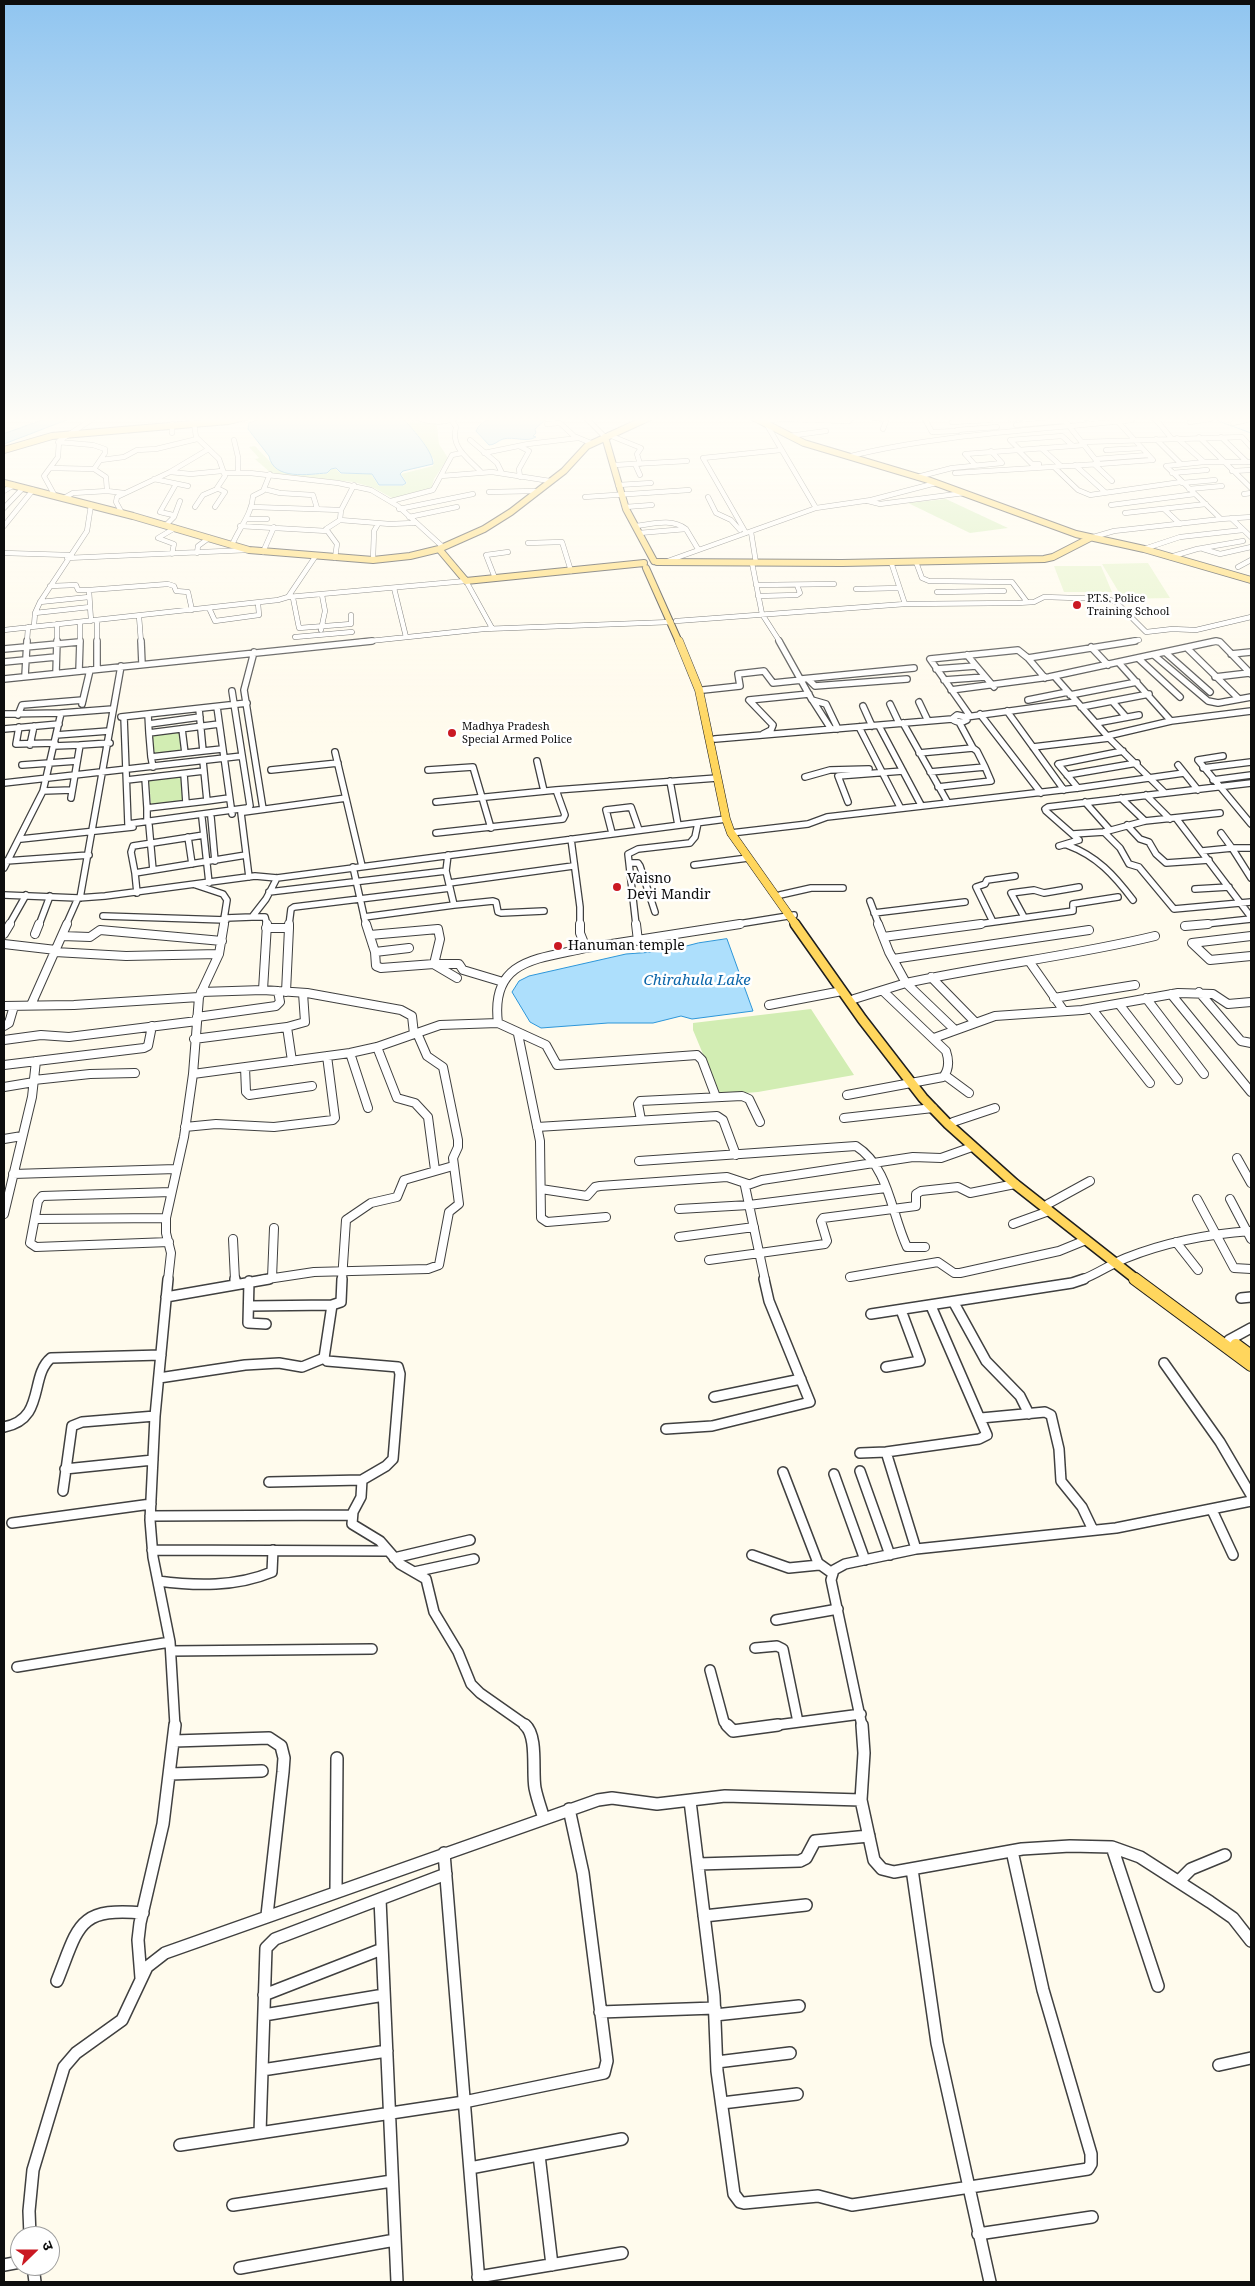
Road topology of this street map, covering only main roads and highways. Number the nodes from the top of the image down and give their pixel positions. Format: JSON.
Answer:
{"nodes":[{"id":1,"x":155,"y":523,"type":"edge"},
{"id":2,"x":494,"y":523,"type":"edge"},
{"id":3,"x":634,"y":523,"type":"edge"},
{"id":4,"x":1046,"y":523,"type":"edge"},
{"id":5,"x":1090,"y":538,"type":"junction"},
{"id":6,"x":1104,"y":542,"type":"junction"},
{"id":7,"x":1073,"y":547,"type":"junction"},
{"id":8,"x":441,"y":548,"type":"junction"},
{"id":9,"x":689,"y":563,"type":"junction"},
{"id":10,"x":650,"y":565,"type":"junction"},
{"id":11,"x":1251,"y":580,"type":"edge"},
{"id":12,"x":674,"y":621,"type":"junction"},
{"id":13,"x":735,"y":832,"type":"junction"},
{"id":14,"x":792,"y":915,"type":"junction"},
{"id":15,"x":914,"y":1083,"type":"junction"},
{"id":16,"x":1049,"y":1208,"type":"junction"},
{"id":17,"x":1118,"y":1262,"type":"junction"},
{"id":18,"x":1251,"y":1356,"type":"edge"},
{"id":19,"x":1251,"y":1365,"type":"edge"}],
"edges":[{"from":1,"to":8,"type":"main road"},
{"from":2,"to":8,"type":"main road"},
{"from":3,"to":10,"type":"main road"},
{"from":4,"to":5,"type":"main road"},
{"from":5,"to":6,"type":"main road"},
{"from":5,"to":7,"type":"main road"},
{"from":6,"to":7,"type":"main road"},
{"from":6,"to":11,"type":"main road"},
{"from":7,"to":9,"type":"main road"},
{"from":8,"to":10,"type":"main road"},
{"from":9,"to":10,"type":"main road"},
{"from":9,"to":10,"type":"main road"},
{"from":10,"to":12,"type":"main road"},
{"from":12,"to":13,"type":"main road"},
{"from":12,"to":13,"type":"main road"},
{"from":13,"to":14,"type":"main road"},
{"from":13,"to":14,"type":"main road"},
{"from":14,"to":15,"type":"main road"},
{"from":14,"to":15,"type":"main road"},
{"from":15,"to":16,"type":"main road"},
{"from":15,"to":16,"type":"main road"},
{"from":16,"to":17,"type":"main road"},
{"from":16,"to":17,"type":"main road"},
{"from":17,"to":18,"type":"main road"},
{"from":17,"to":19,"type":"main road"}]}
